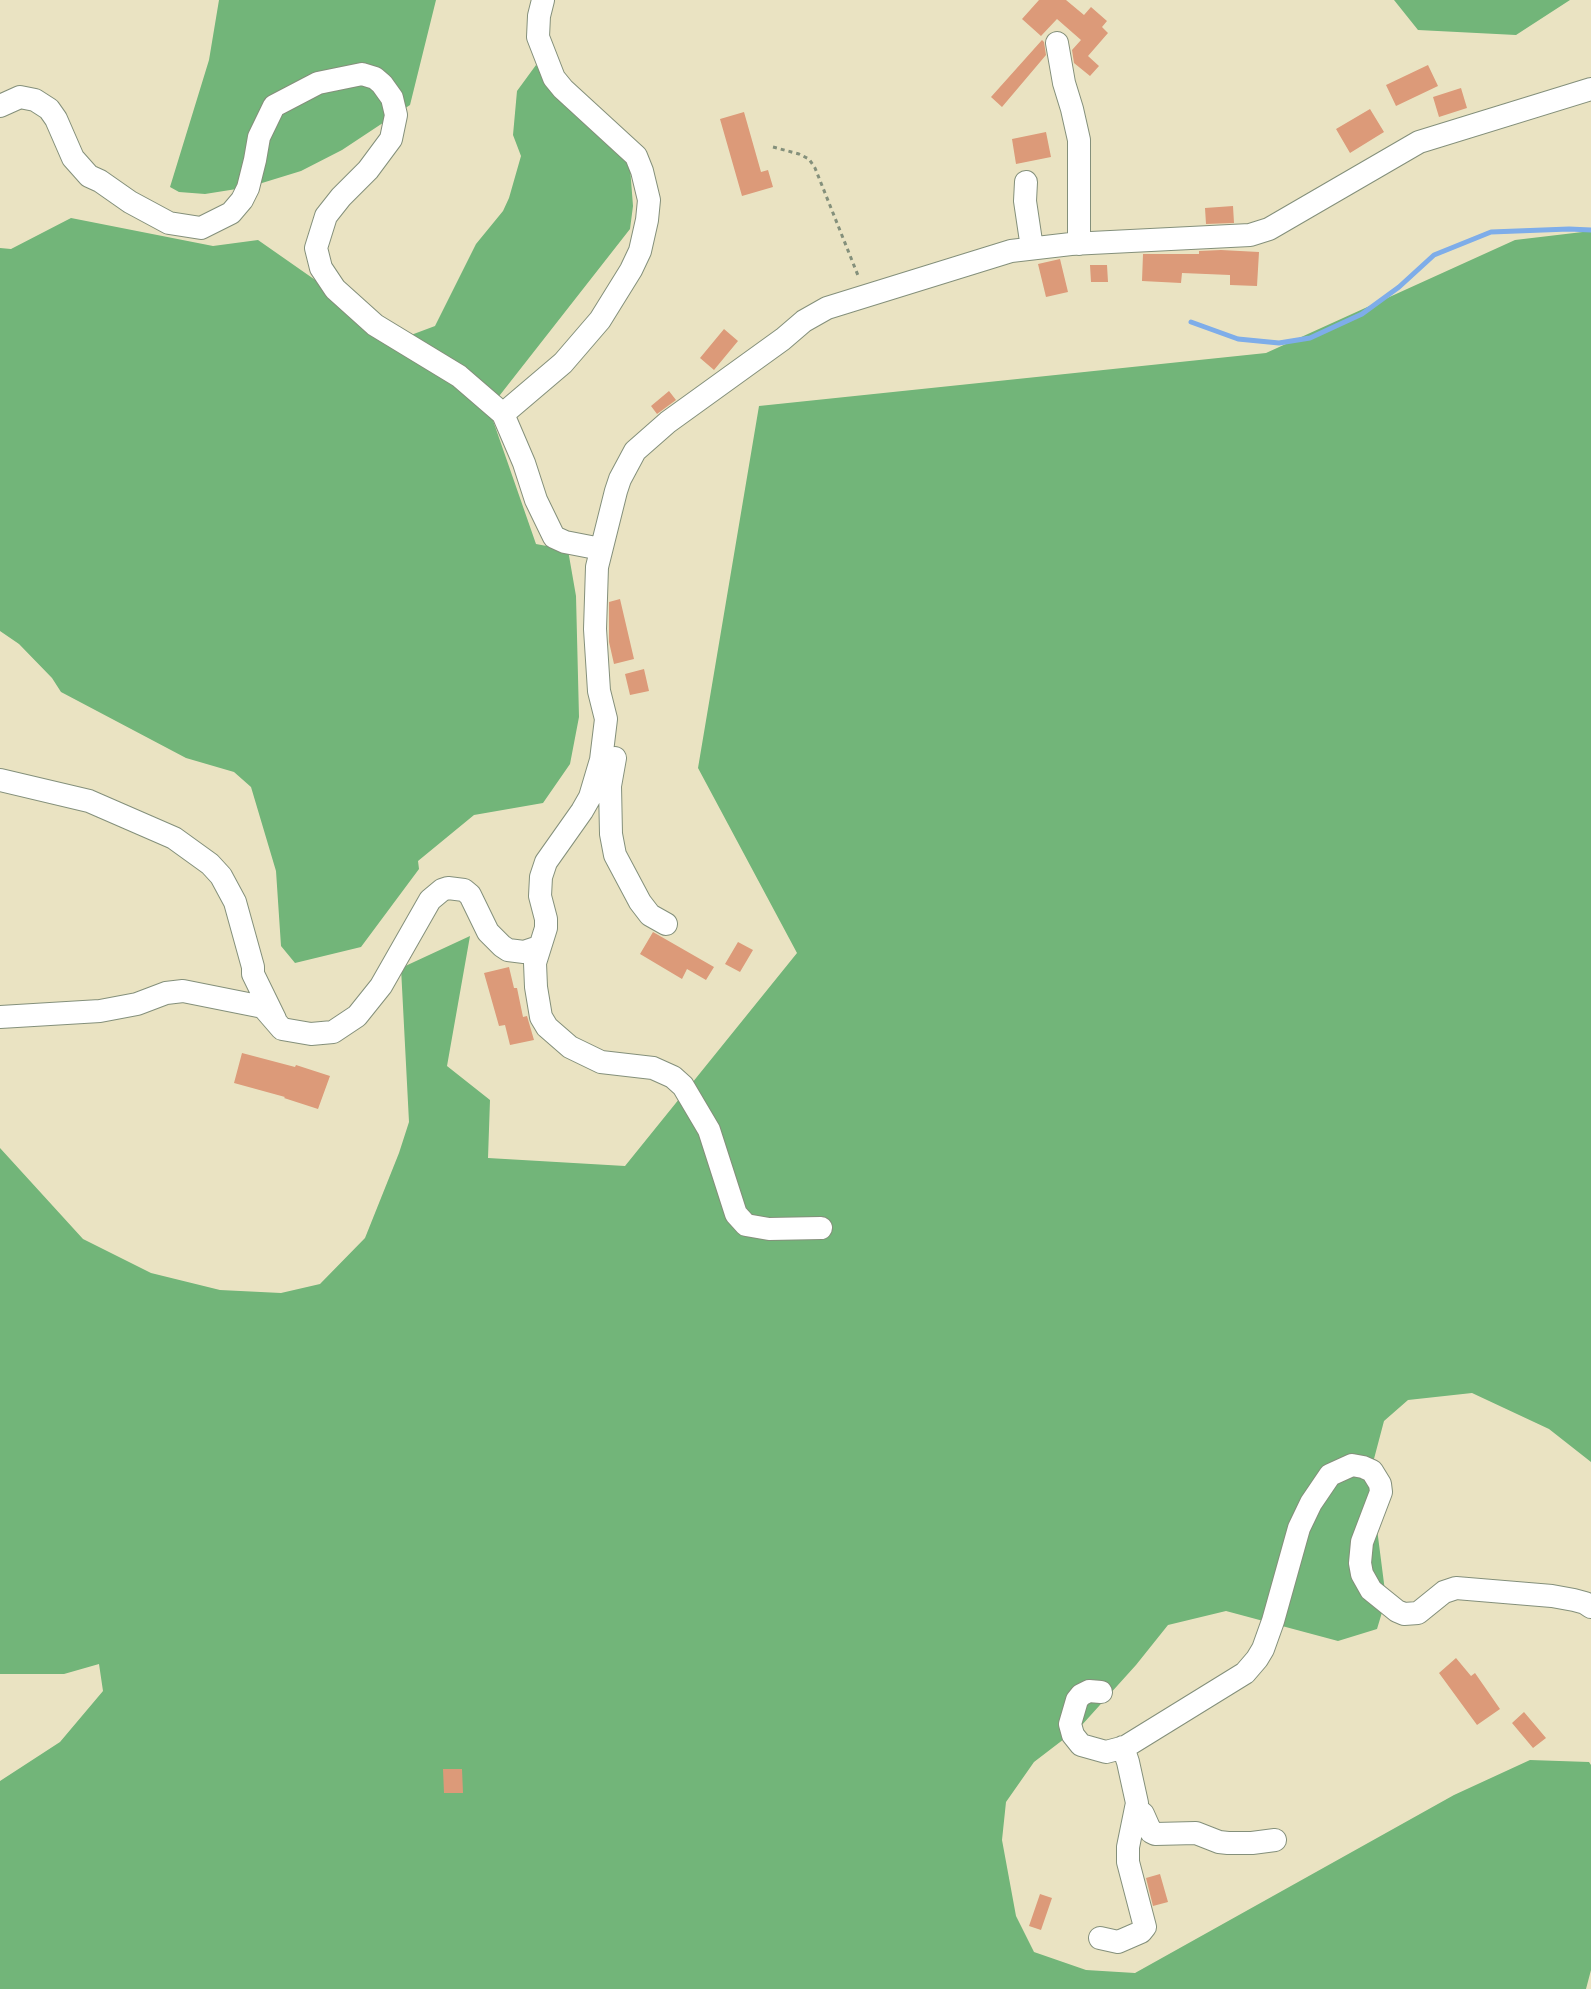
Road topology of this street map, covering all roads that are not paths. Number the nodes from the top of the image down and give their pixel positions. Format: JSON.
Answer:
{"nodes":[{"id":1,"x":543,"y":0,"type":"edge"},
{"id":2,"x":1057,"y":43,"type":"dead end"},
{"id":3,"x":1591,"y":89,"type":"edge"},
{"id":4,"x":0,"y":106,"type":"edge"},
{"id":5,"x":1026,"y":182,"type":"dead end"},
{"id":6,"x":1079,"y":244,"type":"junction"},
{"id":7,"x":1032,"y":248,"type":"junction"},
{"id":8,"x":503,"y":414,"type":"junction"},
{"id":9,"x":601,"y":549,"type":"junction"},
{"id":10,"x":604,"y":740,"type":"junction"},
{"id":11,"x":0,"y":780,"type":"edge"},
{"id":12,"x":666,"y":924,"type":"dead end"},
{"id":13,"x":539,"y":947,"type":"junction"},
{"id":14,"x":0,"y":1017,"type":"edge"},
{"id":15,"x":278,"y":1024,"type":"junction"},
{"id":16,"x":820,"y":1228,"type":"dead end"},
{"id":17,"x":1591,"y":1607,"type":"edge"},
{"id":18,"x":1101,"y":1692,"type":"dead end"},
{"id":19,"x":1123,"y":1747,"type":"junction"},
{"id":20,"x":1137,"y":1809,"type":"junction"},
{"id":21,"x":1275,"y":1840,"type":"dead end"},
{"id":22,"x":1100,"y":1938,"type":"dead end"}],
"edges":[{"from":1,"to":8,"type":"street"},
{"from":2,"to":6,"type":"street"},
{"from":3,"to":6,"type":"street"},
{"from":4,"to":8,"type":"street"},
{"from":5,"to":7,"type":"street"},
{"from":6,"to":7,"type":"street"},
{"from":7,"to":9,"type":"street"},
{"from":8,"to":9,"type":"street"},
{"from":9,"to":10,"type":"street"},
{"from":10,"to":12,"type":"street"},
{"from":10,"to":13,"type":"street"},
{"from":11,"to":15,"type":"street"},
{"from":13,"to":15,"type":"street"},
{"from":13,"to":16,"type":"street"},
{"from":14,"to":15,"type":"street"},
{"from":17,"to":19,"type":"street"},
{"from":18,"to":19,"type":"street"},
{"from":19,"to":20,"type":"street"},
{"from":20,"to":21,"type":"street"},
{"from":20,"to":22,"type":"street"}]}
